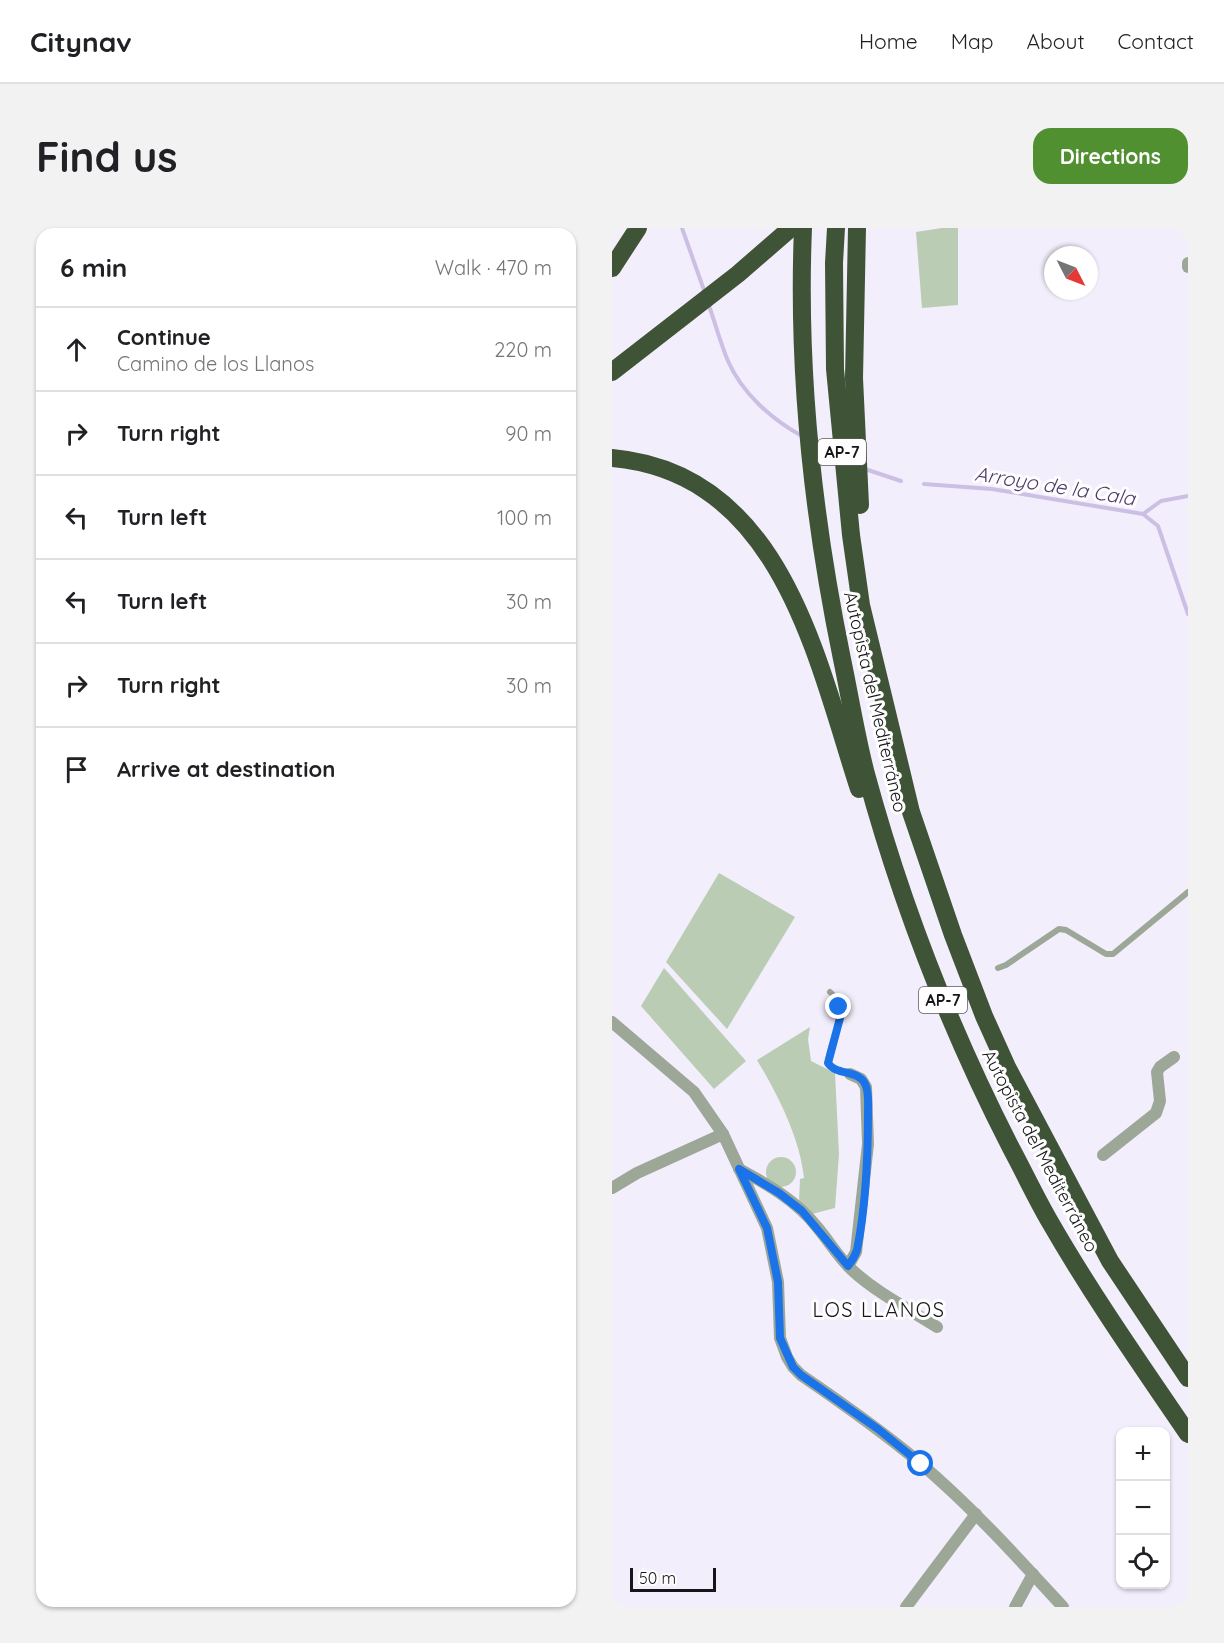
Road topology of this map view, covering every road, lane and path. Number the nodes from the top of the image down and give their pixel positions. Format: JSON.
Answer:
{"nodes":[{"id":1,"x":638,"y":228,"type":"edge"},
{"id":2,"x":791,"y":228,"type":"edge"},
{"id":3,"x":803,"y":228,"type":"edge"},
{"id":4,"x":836,"y":228,"type":"edge"},
{"id":5,"x":857,"y":236,"type":"edge"},
{"id":6,"x":612,"y":268,"type":"edge"},
{"id":7,"x":612,"y":372,"type":"edge"},
{"id":8,"x":612,"y":458,"type":"edge"},
{"id":9,"x":857,"y":538,"type":"junction"},
{"id":10,"x":1188,"y":892,"type":"edge"},
{"id":11,"x":924,"y":953,"type":"junction"},
{"id":12,"x":998,"y":968,"type":"dead end"},
{"id":13,"x":830,"y":992,"type":"dead end"},
{"id":14,"x":612,"y":1022,"type":"edge"},
{"id":15,"x":1174,"y":1057,"type":"dead end"},
{"id":16,"x":850,"y":1074,"type":"joint"},
{"id":17,"x":723,"y":1134,"type":"junction"},
{"id":18,"x":1103,"y":1155,"type":"dead end"},
{"id":19,"x":739,"y":1169,"type":"junction"},
{"id":20,"x":612,"y":1188,"type":"edge"},
{"id":21,"x":848,"y":1266,"type":"junction"},
{"id":22,"x":937,"y":1327,"type":"dead end"},
{"id":23,"x":1188,"y":1378,"type":"edge"},
{"id":24,"x":1188,"y":1434,"type":"edge"},
{"id":25,"x":976,"y":1514,"type":"junction"},
{"id":26,"x":1033,"y":1574,"type":"junction"},
{"id":27,"x":906,"y":1607,"type":"edge"},
{"id":28,"x":1015,"y":1607,"type":"edge"},
{"id":29,"x":1063,"y":1607,"type":"edge"}],
"edges":[{"from":1,"to":6,"type":"highway"},
{"from":2,"to":7,"type":"highway"},
{"from":3,"to":11,"type":"highway","name":"Autopista del Mediterráneo","number":"AP-7"},
{"from":4,"to":9,"type":"highway","name":"Autopista del Mediterráneo","number":"AP-7"},
{"from":5,"to":9,"type":"highway"},
{"from":8,"to":11,"type":"highway"},
{"from":9,"to":23,"type":"highway","name":"Autopista del Mediterráneo","number":"AP-7"},
{"from":10,"to":12,"type":"lane"},
{"from":11,"to":24,"type":"highway","name":"Autopista del Mediterráneo","number":"AP-7"},
{"from":13,"to":16,"type":"lane"},
{"from":14,"to":17,"type":"street"},
{"from":15,"to":18,"type":"street"},
{"from":16,"to":21,"type":"street"},
{"from":17,"to":19,"type":"street"},
{"from":17,"to":20,"type":"street"},
{"from":19,"to":21,"type":"street"},
{"from":19,"to":25,"type":"street"},
{"from":21,"to":22,"type":"street"},
{"from":25,"to":26,"type":"street"},
{"from":25,"to":27,"type":"street"},
{"from":26,"to":28,"type":"street"},
{"from":26,"to":29,"type":"street"}]}
